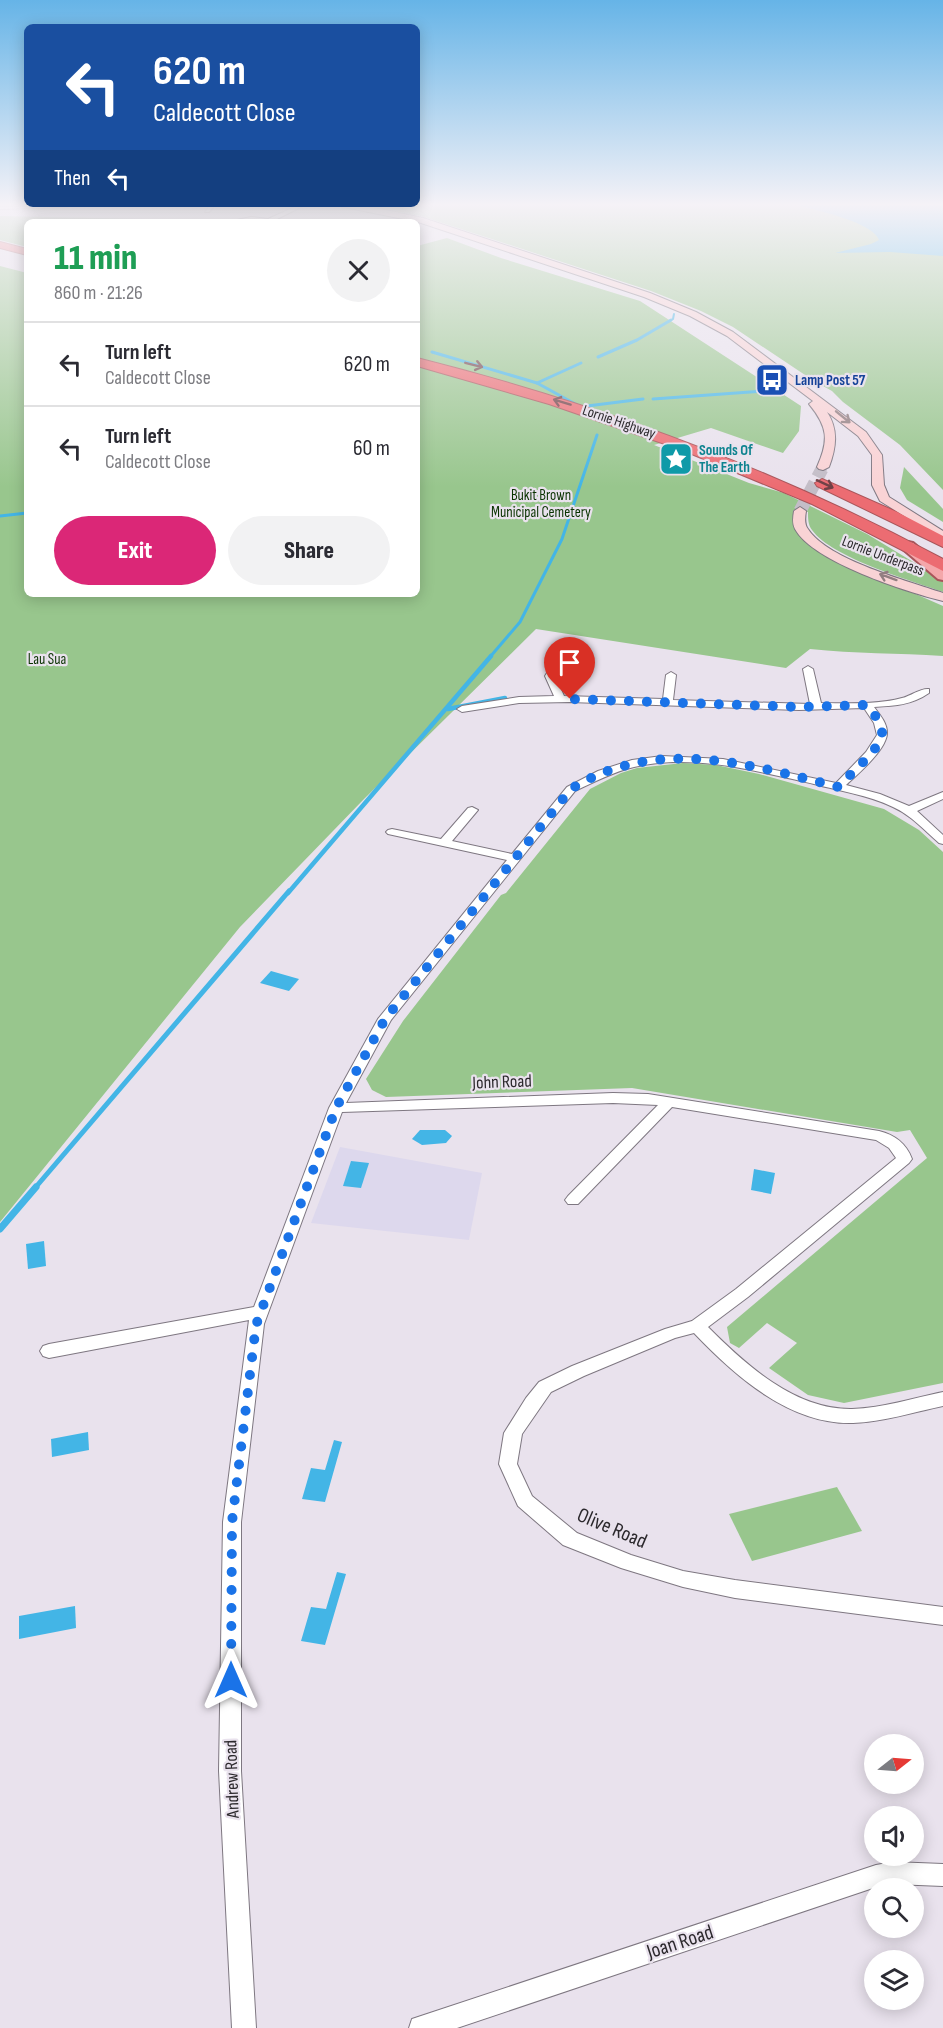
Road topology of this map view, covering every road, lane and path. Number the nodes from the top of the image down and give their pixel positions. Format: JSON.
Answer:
{"nodes":[{"id":1,"x":644,"y":298,"type":"edge"},
{"id":2,"x":647,"y":298,"type":"edge"},
{"id":3,"x":420,"y":351,"type":"edge"},
{"id":4,"x":420,"y":363,"type":"edge"},
{"id":5,"x":518,"y":376,"type":"dead end"},
{"id":6,"x":823,"y":467,"type":"tunnel mouth"},
{"id":7,"x":804,"y":474,"type":"dead end"},
{"id":8,"x":800,"y":511,"type":"dead end"},
{"id":9,"x":943,"y":536,"type":"edge"},
{"id":10,"x":943,"y":543,"type":"edge"},
{"id":11,"x":908,"y":546,"type":"junction"},
{"id":12,"x":943,"y":566,"type":"edge"},
{"id":13,"x":943,"y":576,"type":"edge"},
{"id":14,"x":943,"y":597,"type":"edge"},
{"id":15,"x":561,"y":658,"type":"dead end"},
{"id":16,"x":808,"y":669,"type":"dead end"},
{"id":17,"x":671,"y":675,"type":"dead end"},
{"id":18,"x":925,"y":691,"type":"dead end"},
{"id":19,"x":560,"y":699,"type":"junction"},
{"id":20,"x":668,"y":702,"type":"junction"},
{"id":21,"x":867,"y":705,"type":"junction"},
{"id":22,"x":816,"y":706,"type":"junction"},
{"id":23,"x":462,"y":709,"type":"dead end"},
{"id":24,"x":838,"y":787,"type":"junction"},
{"id":25,"x":943,"y":795,"type":"edge"},
{"id":26,"x":472,"y":810,"type":"dead end"},
{"id":27,"x":908,"y":811,"type":"junction"},
{"id":28,"x":392,"y":832,"type":"dead end"},
{"id":29,"x":943,"y":841,"type":"edge"},
{"id":30,"x":444,"y":843,"type":"junction"},
{"id":31,"x":515,"y":858,"type":"junction"},
{"id":32,"x":669,"y":1102,"type":"junction"},
{"id":33,"x":336,"y":1108,"type":"junction"},
{"id":34,"x":904,"y":1159,"type":"joint"},
{"id":35,"x":573,"y":1200,"type":"dead end"},
{"id":36,"x":261,"y":1312,"type":"junction"},
{"id":37,"x":697,"y":1326,"type":"junction"},
{"id":38,"x":49,"y":1351,"type":"dead end"},
{"id":39,"x":943,"y":1399,"type":"edge"},
{"id":40,"x":943,"y":1616,"type":"edge"},
{"id":41,"x":943,"y":1875,"type":"edge"},
{"id":42,"x":244,"y":2028,"type":"edge"},
{"id":43,"x":420,"y":2028,"type":"edge"}],
"edges":[{"from":1,"to":6,"type":"street"},
{"from":2,"to":9,"type":"street","one_way":true},
{"from":3,"to":5,"type":"highway","one_way":true},
{"from":11,"to":4,"type":"highway","name":"Lornie Highway","one_way":true},
{"from":7,"to":10,"type":"highway","one_way":true},
{"from":14,"to":8,"type":"street","name":"Lornie Underpass","one_way":true},
{"from":11,"to":12,"type":"highway","name":"Lornie Highway"},
{"from":11,"to":13,"type":"main road"},
{"from":15,"to":19,"type":"street"},
{"from":16,"to":22,"type":"street"},
{"from":17,"to":20,"type":"street"},
{"from":18,"to":21,"type":"street"},
{"from":19,"to":20,"type":"street"},
{"from":19,"to":23,"type":"street"},
{"from":20,"to":22,"type":"street"},
{"from":21,"to":22,"type":"street"},
{"from":21,"to":24,"type":"street"},
{"from":24,"to":27,"type":"street","name":"Andrew Road"},
{"from":24,"to":31,"type":"street","name":"Andrew Road"},
{"from":25,"to":27,"type":"street"},
{"from":26,"to":30,"type":"street"},
{"from":27,"to":29,"type":"street"},
{"from":28,"to":30,"type":"street"},
{"from":30,"to":31,"type":"street"},
{"from":31,"to":33,"type":"street","name":"Andrew Road"},
{"from":32,"to":33,"type":"street","name":"John Road"},
{"from":32,"to":34,"type":"street","name":"John Road"},
{"from":32,"to":35,"type":"street"},
{"from":33,"to":36,"type":"street","name":"Andrew Road"},
{"from":34,"to":37,"type":"street","name":"Olive Road"},
{"from":36,"to":38,"type":"street"},
{"from":36,"to":42,"type":"street","name":"Andrew Road"},
{"from":37,"to":39,"type":"street"},
{"from":37,"to":40,"type":"street","name":"Olive Road"},
{"from":41,"to":43,"type":"street","name":"Joan Road"}]}
